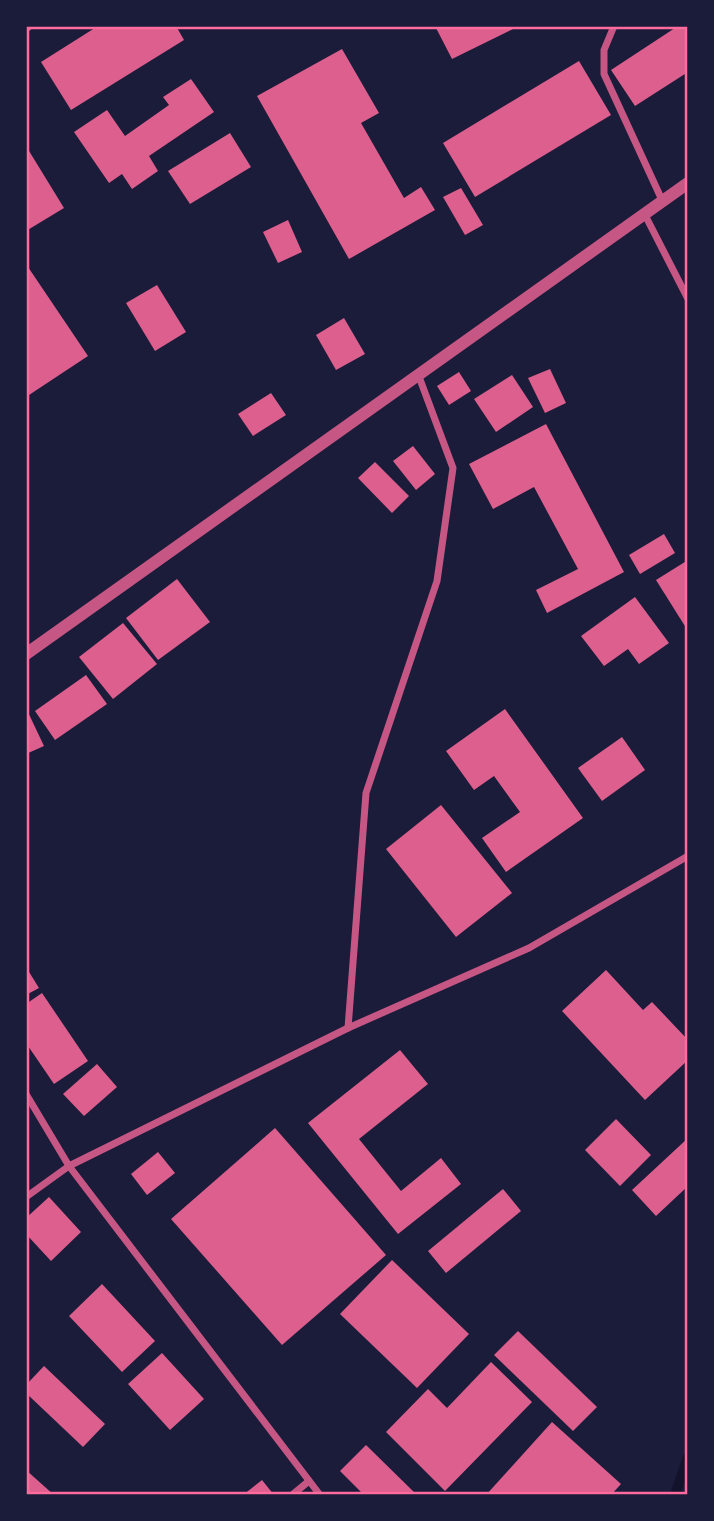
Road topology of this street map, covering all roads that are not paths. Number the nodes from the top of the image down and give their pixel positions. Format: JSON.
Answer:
{"nodes":[{"id":1,"x":614,"y":26,"type":"edge"},
{"id":2,"x":688,"y":183,"type":"edge"},
{"id":3,"x":662,"y":200,"type":"junction"},
{"id":4,"x":644,"y":213,"type":"junction"},
{"id":5,"x":688,"y":299,"type":"edge"},
{"id":6,"x":418,"y":374,"type":"junction"},
{"id":7,"x":26,"y":654,"type":"edge"},
{"id":8,"x":688,"y":856,"type":"edge"},
{"id":9,"x":348,"y":1028,"type":"junction"},
{"id":10,"x":26,"y":1094,"type":"edge"},
{"id":11,"x":69,"y":1166,"type":"junction"},
{"id":12,"x":26,"y":1197,"type":"edge"},
{"id":13,"x":309,"y":1481,"type":"junction"},
{"id":14,"x":292,"y":1495,"type":"edge"},
{"id":15,"x":320,"y":1495,"type":"edge"}],
"edges":[{"from":1,"to":3,"type":"street"},
{"from":2,"to":3,"type":"street"},
{"from":3,"to":4,"type":"street"},
{"from":4,"to":5,"type":"street"},
{"from":4,"to":6,"type":"street"},
{"from":6,"to":7,"type":"street"},
{"from":6,"to":9,"type":"street"},
{"from":8,"to":9,"type":"street"},
{"from":9,"to":11,"type":"street"},
{"from":10,"to":11,"type":"street"},
{"from":11,"to":12,"type":"street"},
{"from":11,"to":13,"type":"street"},
{"from":13,"to":14,"type":"street"},
{"from":13,"to":15,"type":"street"}]}
